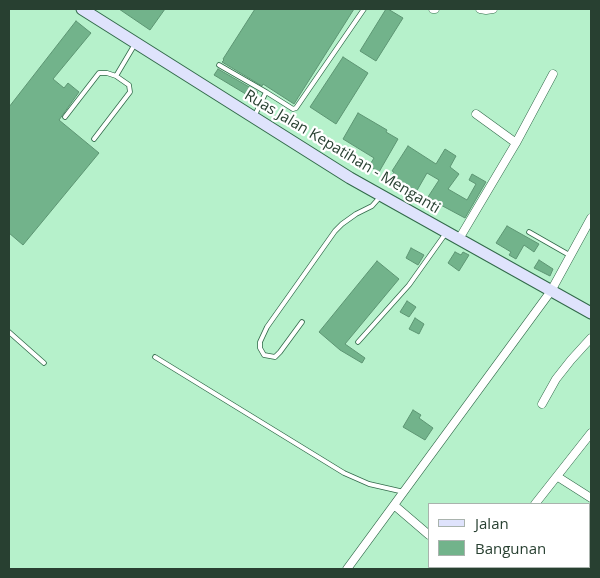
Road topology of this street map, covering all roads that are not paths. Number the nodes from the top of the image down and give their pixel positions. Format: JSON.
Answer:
{"nodes":[{"id":1,"x":82,"y":9,"type":"edge"},
{"id":2,"x":364,"y":9,"type":"edge"},
{"id":3,"x":480,"y":9,"type":"edge"},
{"id":4,"x":493,"y":9,"type":"edge"},
{"id":5,"x":136,"y":42,"type":"junction"},
{"id":6,"x":220,"y":66,"type":"dead end"},
{"id":7,"x":553,"y":74,"type":"dead end"},
{"id":8,"x":116,"y":76,"type":"junction"},
{"id":9,"x":266,"y":92,"type":"junction"},
{"id":10,"x":476,"y":114,"type":"dead end"},
{"id":11,"x":65,"y":117,"type":"dead end"},
{"id":12,"x":254,"y":117,"type":"junction"},
{"id":13,"x":94,"y":139,"type":"dead end"},
{"id":14,"x":516,"y":143,"type":"junction"},
{"id":15,"x":381,"y":195,"type":"junction"},
{"id":16,"x":591,"y":218,"type":"edge"},
{"id":17,"x":529,"y":232,"type":"dead end"},
{"id":18,"x":446,"y":233,"type":"junction"},
{"id":19,"x":459,"y":239,"type":"junction"},
{"id":20,"x":571,"y":256,"type":"junction"},
{"id":21,"x":552,"y":290,"type":"junction"},
{"id":22,"x":591,"y":313,"type":"edge"},
{"id":23,"x":302,"y":322,"type":"dead end"},
{"id":24,"x":9,"y":332,"type":"edge"},
{"id":25,"x":591,"y":338,"type":"edge"},
{"id":26,"x":358,"y":342,"type":"dead end"},
{"id":27,"x":155,"y":358,"type":"dead end"},
{"id":28,"x":44,"y":363,"type":"dead end"},
{"id":29,"x":542,"y":404,"type":"dead end"},
{"id":30,"x":591,"y":433,"type":"edge"},
{"id":31,"x":558,"y":477,"type":"junction"},
{"id":32,"x":404,"y":492,"type":"junction"},
{"id":33,"x":591,"y":498,"type":"edge"},
{"id":34,"x":536,"y":503,"type":"edge"},
{"id":35,"x":394,"y":505,"type":"junction"},
{"id":36,"x":428,"y":535,"type":"edge"},
{"id":37,"x":347,"y":569,"type":"edge"}],
"edges":[{"from":1,"to":5,"type":"main road","name":"Ruas Jalan Kepatihan - Menganti"},
{"from":2,"to":9,"type":"lane"},
{"from":3,"to":4,"type":"street"},
{"from":5,"to":8,"type":"lane"},
{"from":5,"to":12,"type":"main road","name":"Ruas Jalan Kepatihan - Menganti"},
{"from":6,"to":9,"type":"lane"},
{"from":7,"to":14,"type":"street"},
{"from":8,"to":11,"type":"lane"},
{"from":8,"to":13,"type":"lane"},
{"from":9,"to":12,"type":"lane"},
{"from":10,"to":14,"type":"street"},
{"from":12,"to":15,"type":"main road","name":"Ruas Jalan Kepatihan - Menganti"},
{"from":14,"to":19,"type":"street"},
{"from":15,"to":18,"type":"main road","name":"Ruas Jalan Kepatihan - Menganti"},
{"from":15,"to":23,"type":"lane"},
{"from":16,"to":20,"type":"street"},
{"from":17,"to":20,"type":"lane"},
{"from":18,"to":19,"type":"main road","name":"Ruas Jalan Kepatihan - Menganti"},
{"from":18,"to":26,"type":"lane"},
{"from":19,"to":21,"type":"main road","name":"Ruas Jalan Kepatihan - Menganti"},
{"from":20,"to":21,"type":"street"},
{"from":21,"to":22,"type":"main road","name":"Ruas Jalan Kepatihan - Menganti"},
{"from":21,"to":32,"type":"street"},
{"from":24,"to":28,"type":"lane"},
{"from":25,"to":29,"type":"street"},
{"from":27,"to":32,"type":"lane"},
{"from":30,"to":31,"type":"street"},
{"from":31,"to":33,"type":"street"},
{"from":31,"to":34,"type":"street"},
{"from":32,"to":35,"type":"street"},
{"from":35,"to":36,"type":"street"},
{"from":35,"to":37,"type":"street"}]}
